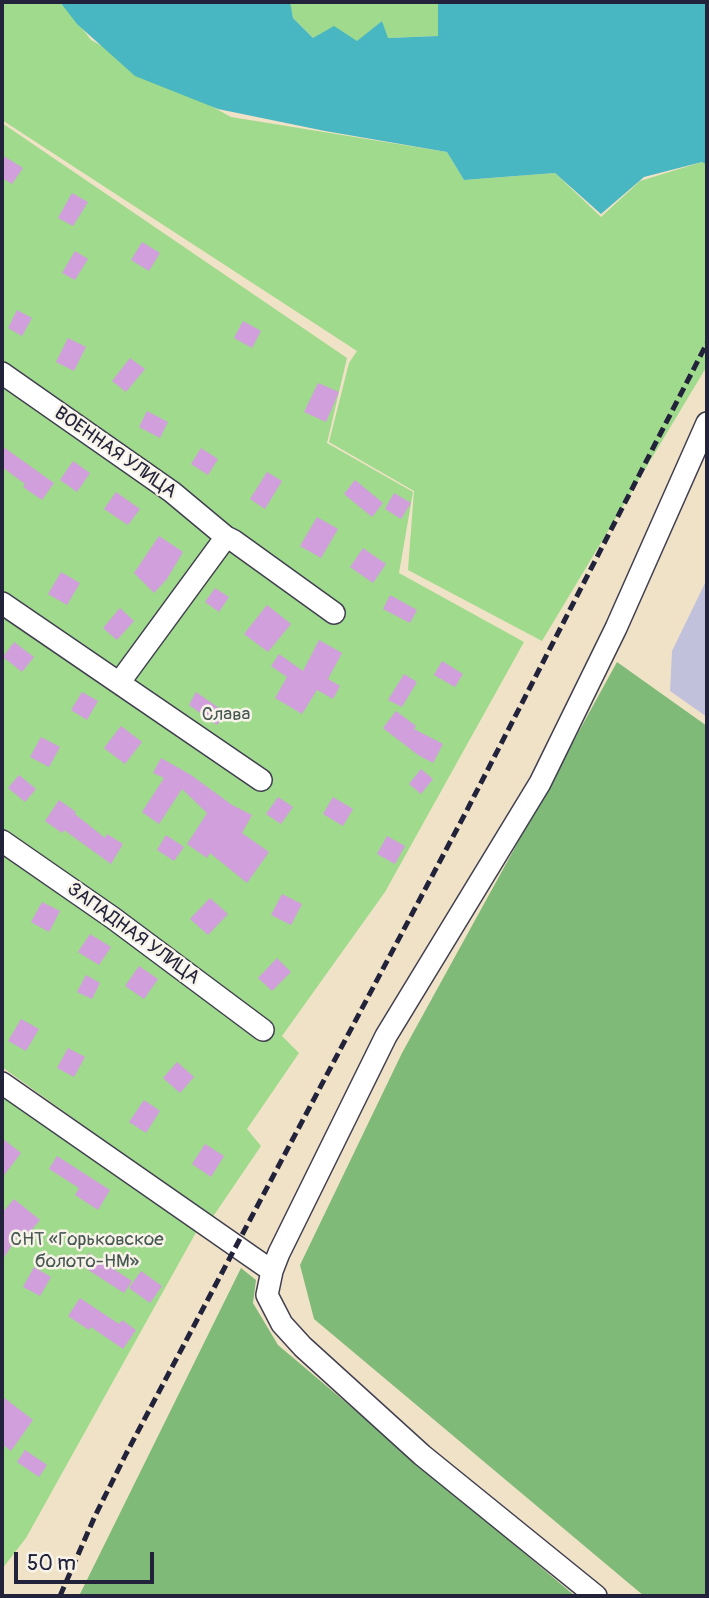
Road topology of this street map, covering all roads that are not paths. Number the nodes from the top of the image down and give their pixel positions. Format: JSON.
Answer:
{"nodes":[{"id":1,"x":2,"y":373,"type":"edge"},
{"id":2,"x":707,"y":423,"type":"edge"},
{"id":3,"x":226,"y":537,"type":"junction"},
{"id":4,"x":2,"y":603,"type":"edge"},
{"id":5,"x":334,"y":613,"type":"dead end"},
{"id":6,"x":119,"y":683,"type":"junction"},
{"id":7,"x":261,"y":780,"type":"dead end"},
{"id":8,"x":2,"y":841,"type":"edge"},
{"id":9,"x":263,"y":1030,"type":"dead end"},
{"id":10,"x":2,"y":1083,"type":"edge"},
{"id":11,"x":272,"y":1271,"type":"junction"},
{"id":12,"x":596,"y":1596,"type":"edge"}],
"edges":[{"from":1,"to":3,"type":"street","name":"ВОЕННАЯ УЛИЦА"},
{"from":2,"to":11,"type":"street"},
{"from":3,"to":5,"type":"street","name":"ВОЕННАЯ УЛИЦА"},
{"from":3,"to":6,"type":"street"},
{"from":4,"to":6,"type":"street"},
{"from":6,"to":7,"type":"street"},
{"from":8,"to":9,"type":"street","name":"ЗАПАДНАЯ УЛИЦА"},
{"from":10,"to":11,"type":"street"},
{"from":11,"to":12,"type":"street"}]}
